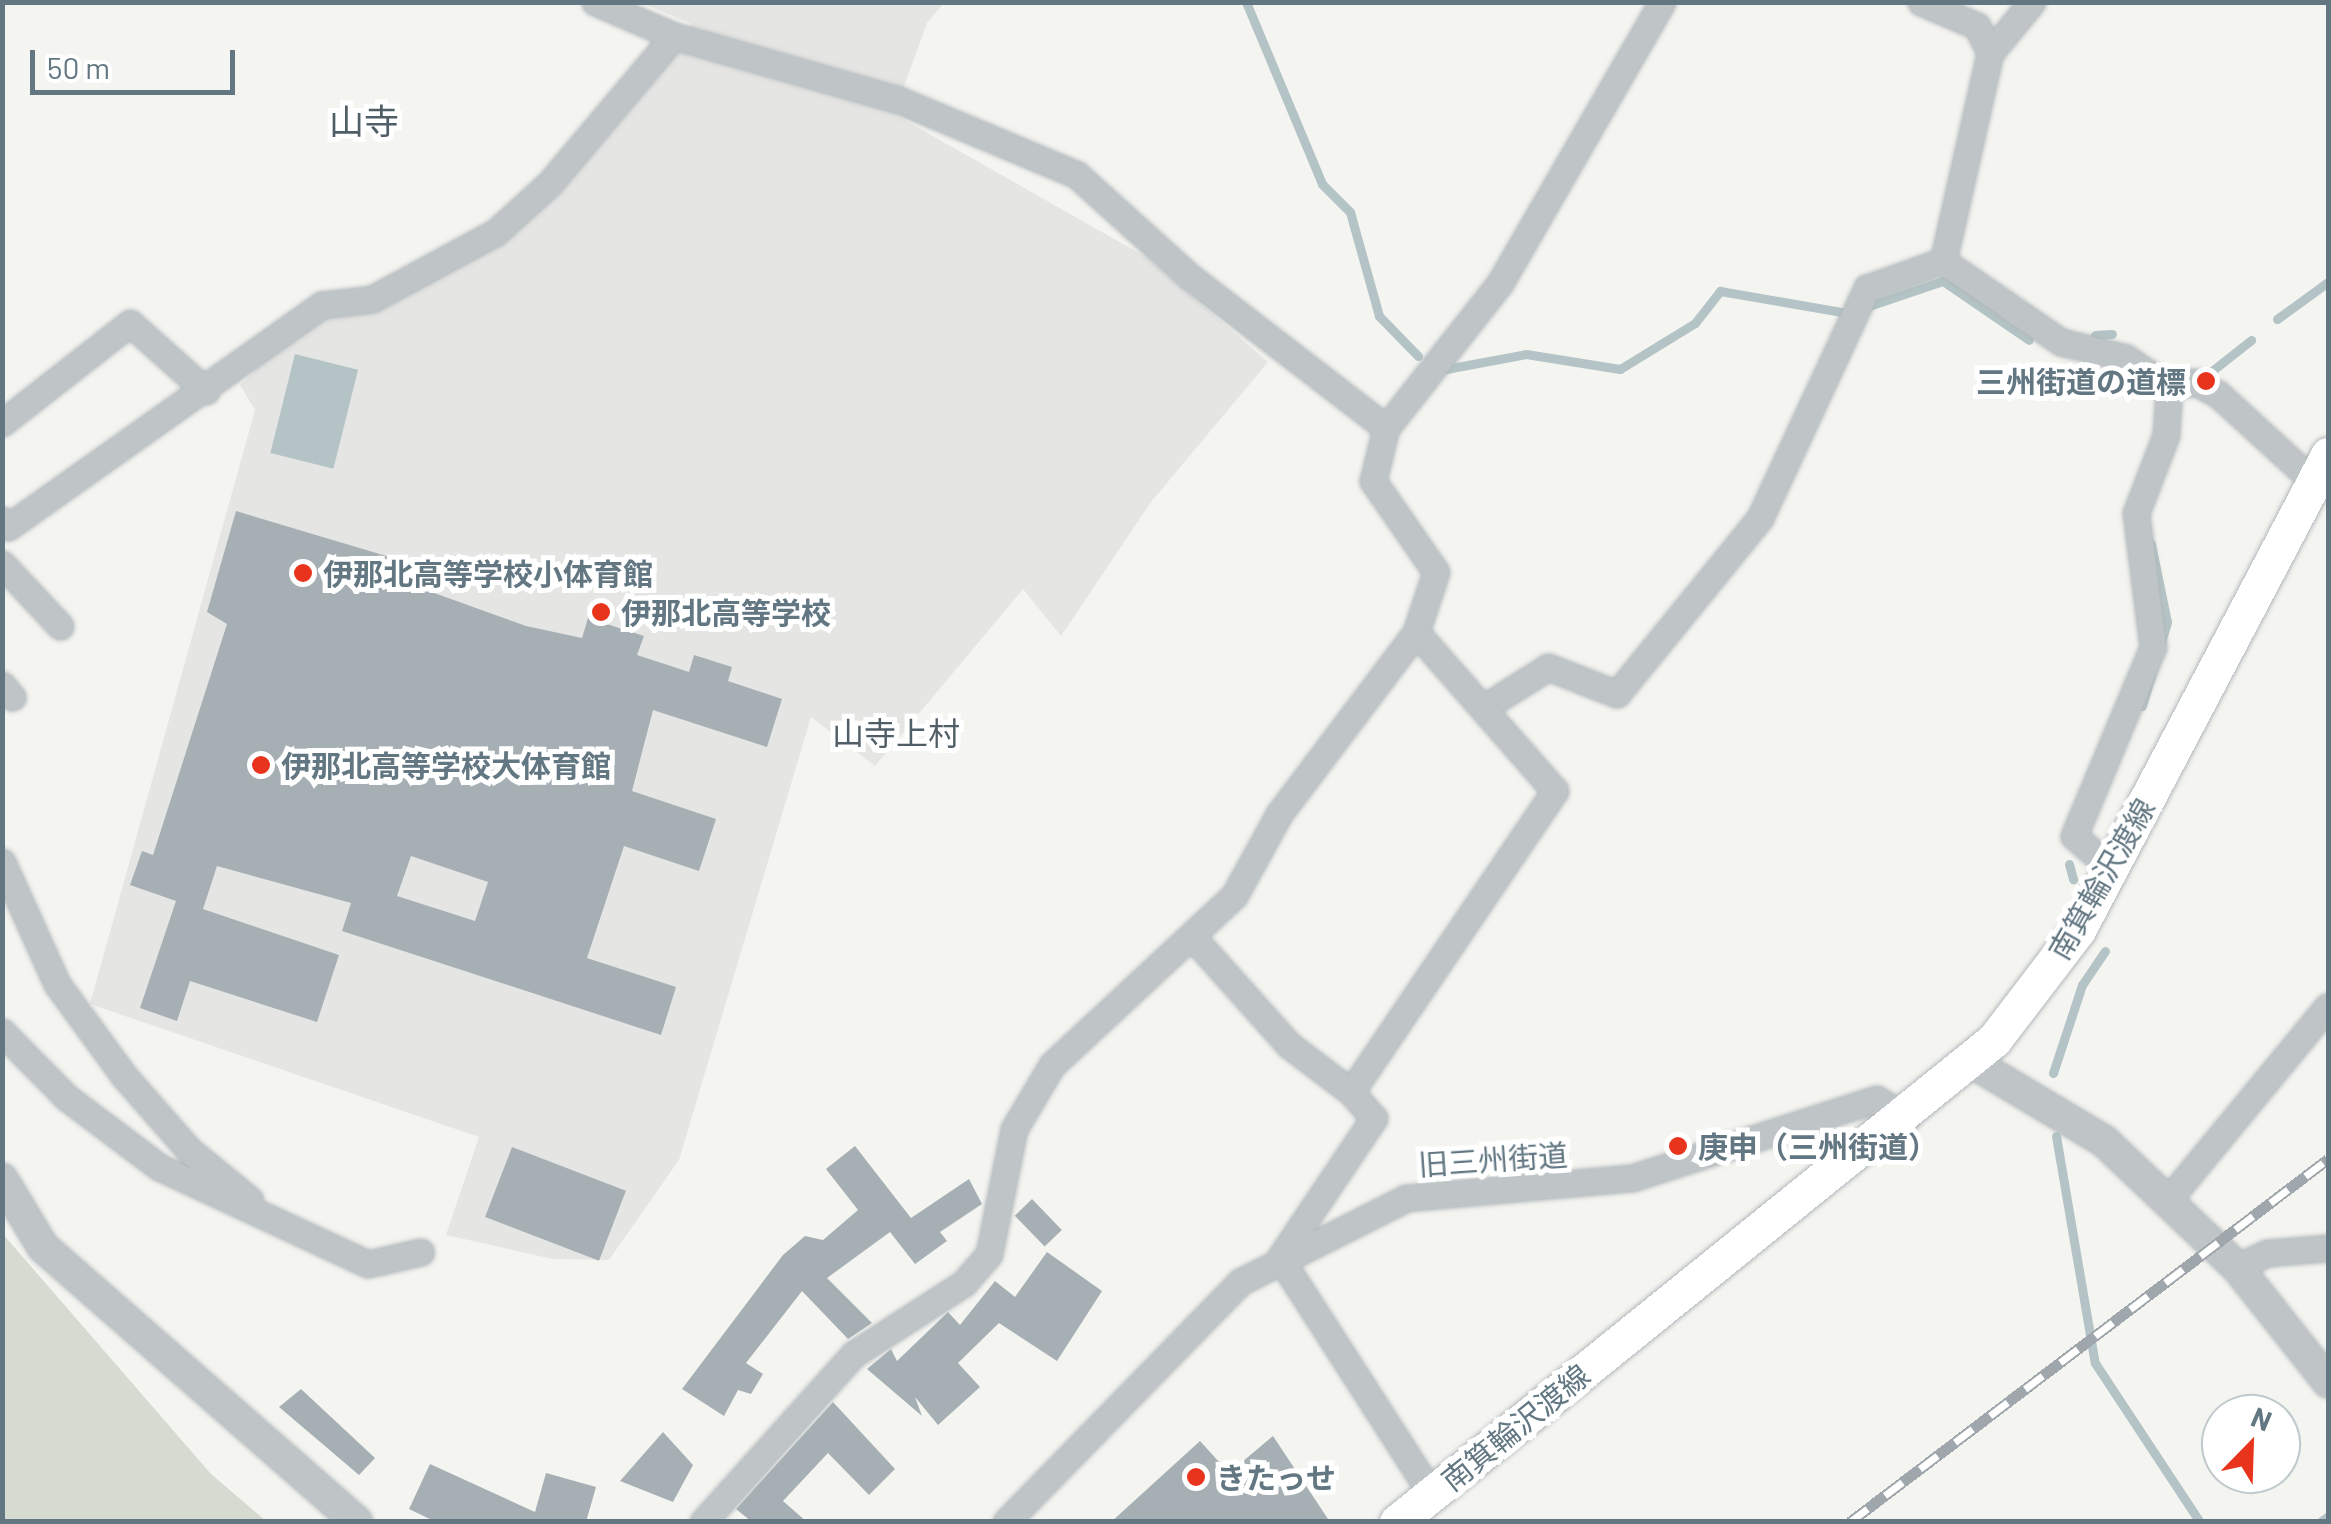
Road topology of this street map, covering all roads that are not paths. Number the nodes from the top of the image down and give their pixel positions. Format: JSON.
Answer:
{"nodes":[{"id":1,"x":594,"y":2,"type":"edge"},
{"id":2,"x":1662,"y":2,"type":"edge"},
{"id":3,"x":1921,"y":2,"type":"edge"},
{"id":4,"x":2032,"y":2,"type":"edge"},
{"id":5,"x":674,"y":36,"type":"junction"},
{"id":6,"x":1990,"y":53,"type":"junction"},
{"id":7,"x":1943,"y":261,"type":"junction"},
{"id":8,"x":2170,"y":386,"type":"junction"},
{"id":9,"x":206,"y":391,"type":"junction"},
{"id":10,"x":2,"y":422,"type":"edge"},
{"id":11,"x":1386,"y":428,"type":"junction"},
{"id":12,"x":2321,"y":468,"type":"edge"},
{"id":13,"x":4,"y":526,"type":"edge"},
{"id":14,"x":2,"y":564,"type":"edge"},
{"id":15,"x":60,"y":626,"type":"dead end"},
{"id":16,"x":1416,"y":632,"type":"junction"},
{"id":17,"x":1488,"y":704,"type":"junction"},
{"id":18,"x":2,"y":862,"type":"edge"},
{"id":19,"x":2111,"y":868,"type":"junction"},
{"id":20,"x":1196,"y":941,"type":"junction"},
{"id":21,"x":2328,"y":1006,"type":"edge"},
{"id":22,"x":2,"y":1032,"type":"edge"},
{"id":23,"x":1972,"y":1062,"type":"junction"},
{"id":24,"x":1351,"y":1092,"type":"junction"},
{"id":25,"x":1907,"y":1118,"type":"junction"},
{"id":26,"x":2,"y":1178,"type":"edge"},
{"id":27,"x":2168,"y":1200,"type":"junction"},
{"id":28,"x":282,"y":1226,"type":"junction"},
{"id":29,"x":2328,"y":1248,"type":"edge"},
{"id":30,"x":421,"y":1252,"type":"dead end"},
{"id":31,"x":1280,"y":1258,"type":"junction"},
{"id":32,"x":2237,"y":1267,"type":"junction"},
{"id":33,"x":2328,"y":1382,"type":"edge"},
{"id":34,"x":1432,"y":1494,"type":"junction"},
{"id":35,"x":357,"y":1522,"type":"edge"},
{"id":36,"x":703,"y":1522,"type":"edge"},
{"id":37,"x":1006,"y":1522,"type":"edge"},
{"id":38,"x":1397,"y":1522,"type":"edge"}],
"edges":[{"from":1,"to":5,"type":"street"},
{"from":2,"to":11,"type":"street"},
{"from":3,"to":6,"type":"street"},
{"from":4,"to":6,"type":"street"},
{"from":5,"to":9,"type":"street"},
{"from":5,"to":11,"type":"street"},
{"from":6,"to":7,"type":"street"},
{"from":7,"to":8,"type":"street"},
{"from":7,"to":17,"type":"street"},
{"from":8,"to":12,"type":"street"},
{"from":8,"to":19,"type":"street"},
{"from":9,"to":10,"type":"street"},
{"from":9,"to":13,"type":"street"},
{"from":11,"to":16,"type":"street"},
{"from":12,"to":19,"type":"main road","name":"南箕輪沢渡線"},
{"from":14,"to":15,"type":"street"},
{"from":16,"to":17,"type":"street"},
{"from":16,"to":20,"type":"street"},
{"from":17,"to":24,"type":"street"},
{"from":18,"to":28,"type":"street"},
{"from":19,"to":23,"type":"main road","name":"南箕輪沢渡線"},
{"from":20,"to":24,"type":"street"},
{"from":20,"to":36,"type":"street"},
{"from":21,"to":27,"type":"street"},
{"from":22,"to":28,"type":"street"},
{"from":23,"to":25,"type":"main road","name":"南箕輪沢渡線"},
{"from":23,"to":27,"type":"street"},
{"from":24,"to":31,"type":"street"},
{"from":25,"to":31,"type":"street","name":"旧三州街道"},
{"from":25,"to":34,"type":"main road","name":"南箕輪沢渡線"},
{"from":26,"to":35,"type":"street"},
{"from":27,"to":32,"type":"street"},
{"from":28,"to":30,"type":"street"},
{"from":29,"to":32,"type":"street"},
{"from":31,"to":34,"type":"street"},
{"from":31,"to":37,"type":"street","name":"旧三州街道"},
{"from":32,"to":33,"type":"street"},
{"from":34,"to":38,"type":"main road","name":"南箕輪沢渡線"}]}
